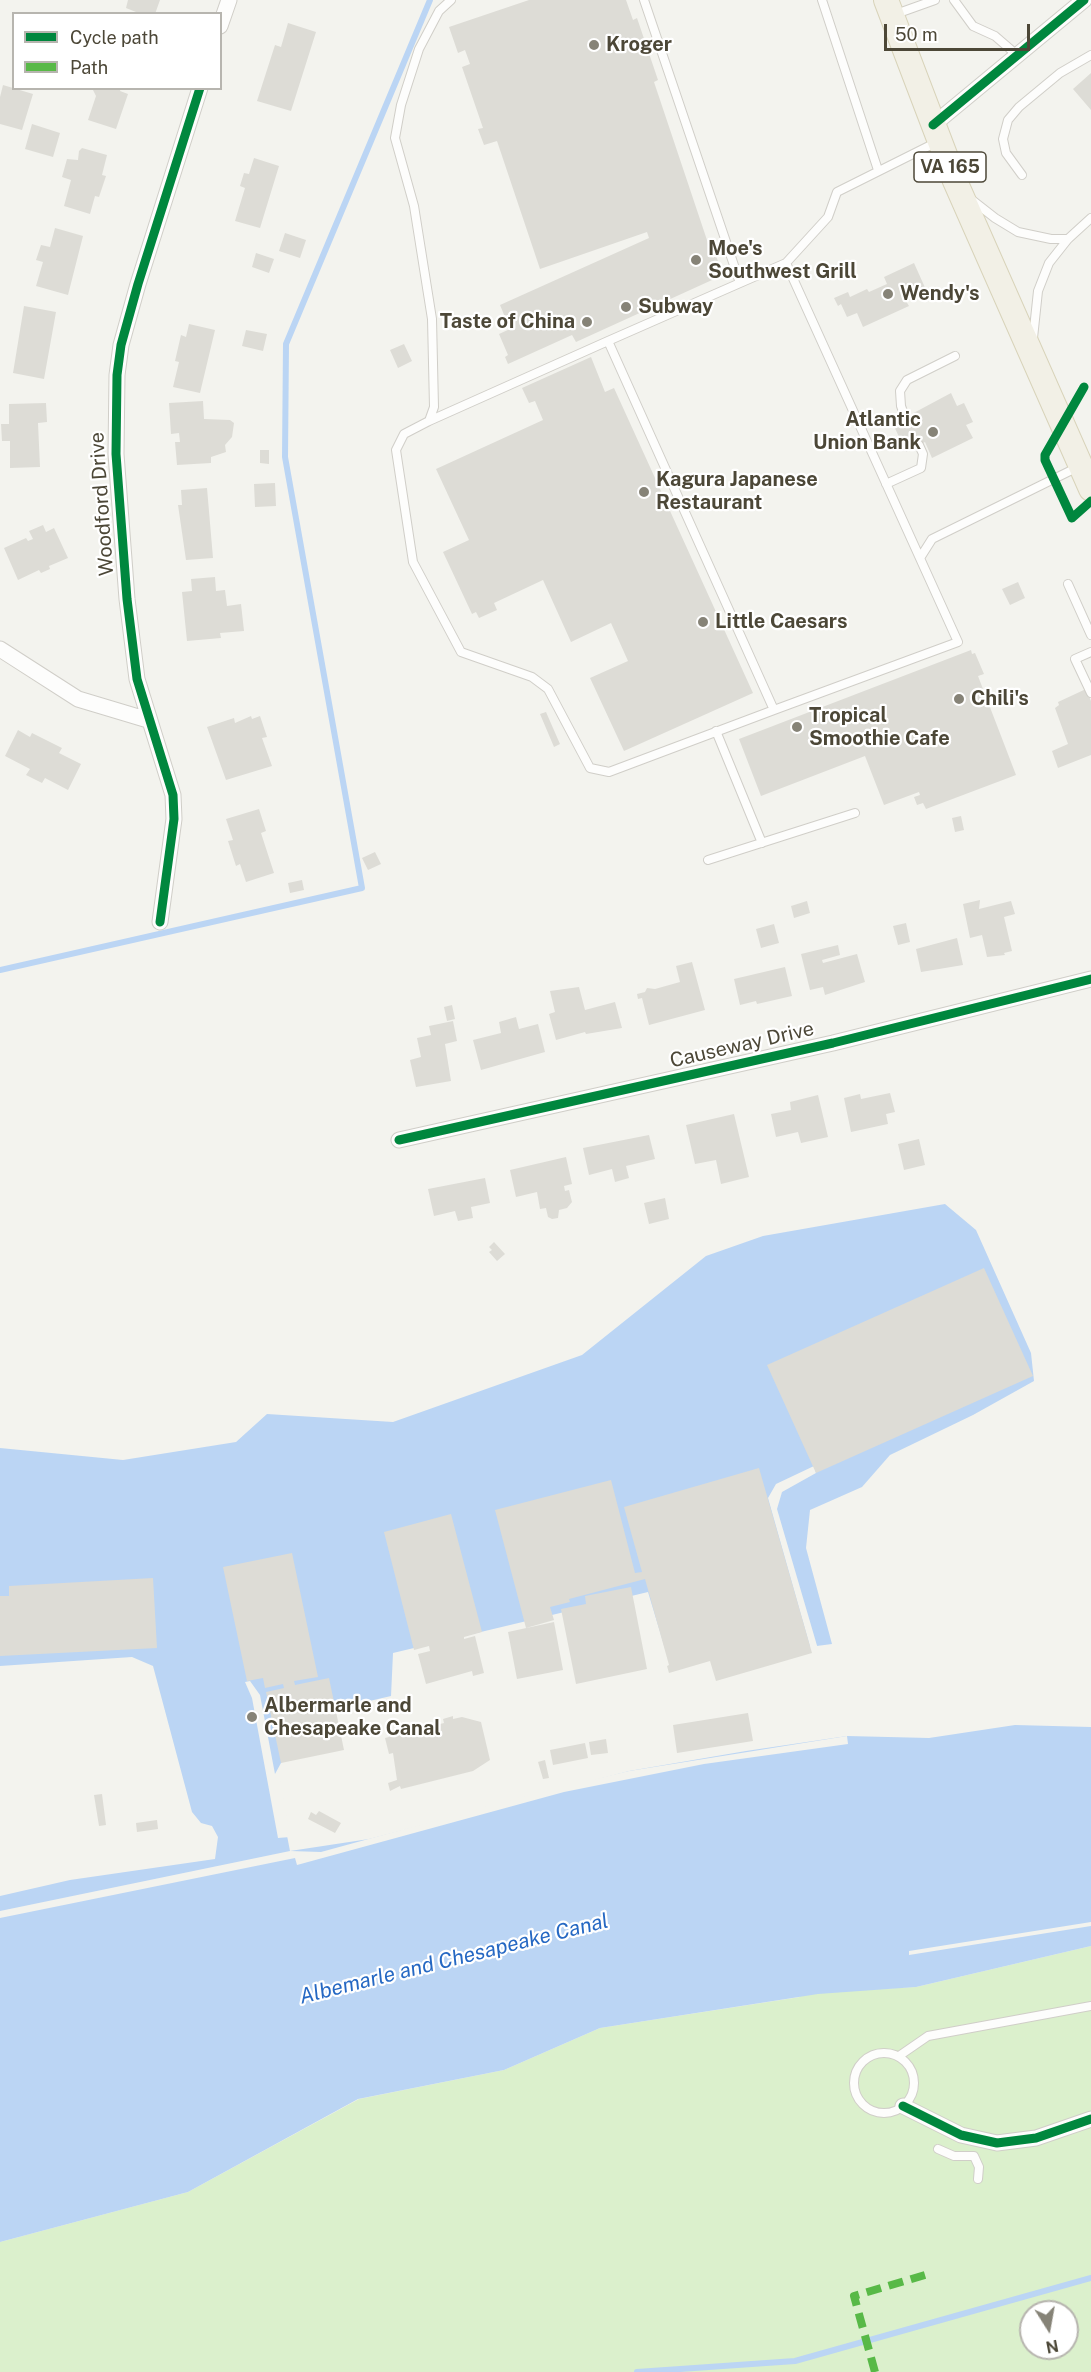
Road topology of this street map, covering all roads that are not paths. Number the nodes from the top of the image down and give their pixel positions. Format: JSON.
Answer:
{"nodes":[{"id":1,"x":229,"y":0,"type":"edge"},
{"id":2,"x":451,"y":0,"type":"edge"},
{"id":3,"x":645,"y":0,"type":"edge"},
{"id":4,"x":822,"y":0,"type":"edge"},
{"id":5,"x":934,"y":0,"type":"edge"},
{"id":6,"x":954,"y":0,"type":"edge"},
{"id":7,"x":1084,"y":0,"type":"edge"},
{"id":8,"x":889,"y":8,"type":"edge"},
{"id":9,"x":222,"y":20,"type":"edge"},
{"id":10,"x":1091,"y":55,"type":"edge"},
{"id":11,"x":1017,"y":56,"type":"junction"},
{"id":12,"x":199,"y":90,"type":"edge"},
{"id":13,"x":936,"y":133,"type":"junction"},
{"id":14,"x":878,"y":170,"type":"junction"},
{"id":15,"x":1022,"y":174,"type":"dead end"},
{"id":16,"x":955,"y":181,"type":"junction"},
{"id":17,"x":1091,"y":218,"type":"edge"},
{"id":18,"x":1068,"y":239,"type":"junction"},
{"id":19,"x":786,"y":263,"type":"junction"},
{"id":20,"x":740,"y":283,"type":"junction"},
{"id":21,"x":608,"y":341,"type":"junction"},
{"id":22,"x":955,"y":356,"type":"dead end"},
{"id":23,"x":1038,"y":367,"type":"junction"},
{"id":24,"x":905,"y":417,"type":"dead end"},
{"id":25,"x":429,"y":421,"type":"junction"},
{"id":26,"x":919,"y":445,"type":"dead end"},
{"id":27,"x":1086,"y":462,"type":"edge"},
{"id":28,"x":886,"y":484,"type":"junction"},
{"id":29,"x":1091,"y":489,"type":"edge"},
{"id":30,"x":920,"y":558,"type":"junction"},
{"id":31,"x":1068,"y":584,"type":"dead end"},
{"id":32,"x":1091,"y":635,"type":"edge"},
{"id":33,"x":0,"y":649,"type":"edge"},
{"id":34,"x":1091,"y":652,"type":"edge"},
{"id":35,"x":1091,"y":693,"type":"edge"},
{"id":36,"x":774,"y":710,"type":"junction"},
{"id":37,"x":148,"y":720,"type":"junction"},
{"id":38,"x":716,"y":731,"type":"junction"},
{"id":39,"x":855,"y":813,"type":"dead end"},
{"id":40,"x":762,"y":843,"type":"junction"},
{"id":41,"x":708,"y":860,"type":"dead end"},
{"id":42,"x":160,"y":922,"type":"dead end"},
{"id":43,"x":1091,"y":979,"type":"edge"},
{"id":44,"x":399,"y":1140,"type":"dead end"},
{"id":45,"x":1091,"y":2006,"type":"edge"},
{"id":46,"x":899,"y":2056,"type":"junction"},
{"id":47,"x":903,"y":2106,"type":"junction"},
{"id":48,"x":1091,"y":2119,"type":"edge"},
{"id":49,"x":938,"y":2149,"type":"dead end"},
{"id":50,"x":978,"y":2179,"type":"dead end"}],
"edges":[{"from":1,"to":9,"type":"street"},
{"from":2,"to":25,"type":"lane"},
{"from":3,"to":20,"type":"lane"},
{"from":4,"to":14,"type":"lane"},
{"from":5,"to":8,"type":"lane"},
{"from":6,"to":11,"type":"lane"},
{"from":7,"to":11,"type":"street"},
{"from":8,"to":13,"type":"main road","number":"VA 165"},
{"from":10,"to":15,"type":"lane"},
{"from":11,"to":13,"type":"street"},
{"from":12,"to":37,"type":"street","name":"Woodford Drive"},
{"from":13,"to":14,"type":"lane"},
{"from":13,"to":16,"type":"main road","number":"VA 165"},
{"from":14,"to":19,"type":"lane"},
{"from":16,"to":18,"type":"lane"},
{"from":16,"to":23,"type":"main road","number":"VA 165"},
{"from":17,"to":18,"type":"lane"},
{"from":18,"to":23,"type":"lane"},
{"from":19,"to":20,"type":"lane"},
{"from":19,"to":28,"type":"lane"},
{"from":20,"to":21,"type":"lane"},
{"from":21,"to":25,"type":"lane"},
{"from":21,"to":36,"type":"lane"},
{"from":22,"to":24,"type":"lane"},
{"from":23,"to":27,"type":"main road","number":"VA 165"},
{"from":25,"to":38,"type":"lane"},
{"from":26,"to":28,"type":"lane"},
{"from":27,"to":29,"type":"main road"},
{"from":27,"to":30,"type":"lane"},
{"from":28,"to":30,"type":"lane"},
{"from":30,"to":36,"type":"lane"},
{"from":31,"to":32,"type":"lane"},
{"from":33,"to":37,"type":"street"},
{"from":34,"to":35,"type":"lane"},
{"from":36,"to":38,"type":"lane"},
{"from":37,"to":42,"type":"street","name":"Woodford Drive"},
{"from":38,"to":40,"type":"lane"},
{"from":39,"to":40,"type":"lane"},
{"from":40,"to":41,"type":"lane"},
{"from":43,"to":44,"type":"street","name":"Causeway Drive"},
{"from":45,"to":46,"type":"lane"},
{"from":46,"to":47,"type":"lane"},
{"from":46,"to":47,"type":"lane"},
{"from":47,"to":48,"type":"street"},
{"from":49,"to":50,"type":"lane"}]}
